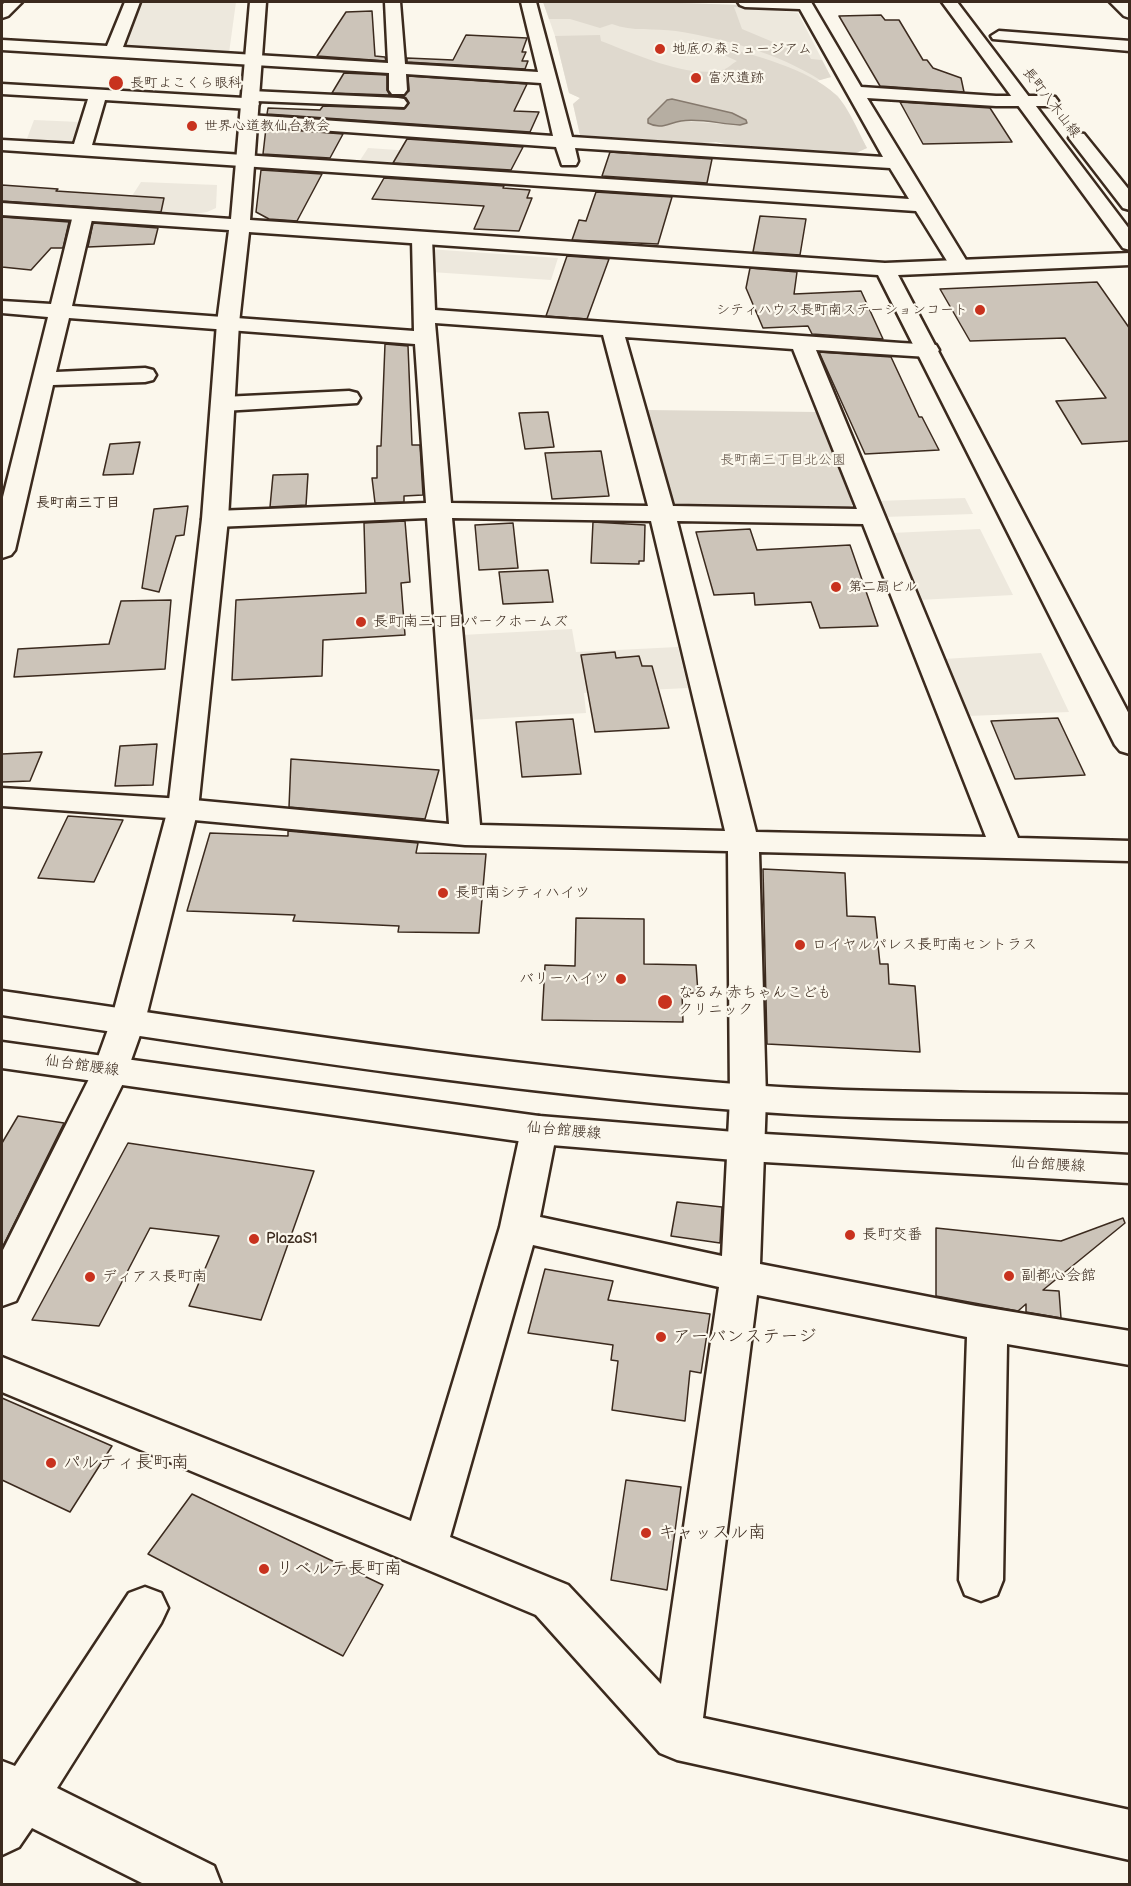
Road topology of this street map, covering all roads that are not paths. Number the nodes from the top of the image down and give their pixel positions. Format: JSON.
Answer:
{"nodes":[{"id":1,"x":14,"y":2,"type":"edge"},
{"id":2,"x":132,"y":2,"type":"edge"},
{"id":3,"x":258,"y":2,"type":"edge"},
{"id":4,"x":393,"y":2,"type":"edge"},
{"id":5,"x":529,"y":2,"type":"edge"},
{"id":6,"x":745,"y":2,"type":"edge"},
{"id":7,"x":949,"y":2,"type":"edge"},
{"id":8,"x":1118,"y":2,"type":"edge"},
{"id":9,"x":2,"y":13,"type":"edge"},
{"id":10,"x":1130,"y":13,"type":"edge"},
{"id":11,"x":986,"y":19,"type":"dead end"},
{"id":12,"x":999,"y":36,"type":"junction"},
{"id":13,"x":1130,"y":46,"type":"edge"},
{"id":14,"x":9,"y":51,"type":"edge"},
{"id":15,"x":113,"y":52,"type":"junction"},
{"id":16,"x":1013,"y":55,"type":"dead end"},
{"id":17,"x":254,"y":61,"type":"junction"},
{"id":18,"x":398,"y":69,"type":"junction"},
{"id":19,"x":548,"y":78,"type":"junction"},
{"id":20,"x":1035,"y":83,"type":"dead end"},
{"id":21,"x":2,"y":89,"type":"edge"},
{"id":22,"x":856,"y":92,"type":"junction"},
{"id":23,"x":98,"y":95,"type":"junction"},
{"id":24,"x":1049,"y":101,"type":"junction"},
{"id":25,"x":1024,"y":102,"type":"junction"},
{"id":26,"x":398,"y":103,"type":"junction"},
{"id":27,"x":250,"y":107,"type":"junction"},
{"id":28,"x":400,"y":130,"type":"junction"},
{"id":29,"x":564,"y":142,"type":"junction"},
{"id":30,"x":2,"y":146,"type":"edge"},
{"id":31,"x":81,"y":150,"type":"junction"},
{"id":32,"x":244,"y":161,"type":"junction"},
{"id":33,"x":896,"y":163,"type":"junction"},
{"id":34,"x":575,"y":183,"type":"junction"},
{"id":35,"x":1126,"y":194,"type":"edge"},
{"id":36,"x":922,"y":206,"type":"junction"},
{"id":37,"x":2,"y":209,"type":"edge"},
{"id":38,"x":83,"y":214,"type":"junction"},
{"id":39,"x":240,"y":225,"type":"junction"},
{"id":40,"x":422,"y":237,"type":"junction"},
{"id":41,"x":1130,"y":244,"type":"edge"},
{"id":42,"x":1130,"y":259,"type":"edge"},
{"id":43,"x":959,"y":266,"type":"junction"},
{"id":44,"x":885,"y":269,"type":"junction"},
{"id":45,"x":2,"y":307,"type":"edge"},
{"id":46,"x":61,"y":311,"type":"junction"},
{"id":47,"x":228,"y":323,"type":"junction"},
{"id":48,"x":425,"y":327,"type":"junction"},
{"id":49,"x":612,"y":330,"type":"junction"},
{"id":50,"x":802,"y":343,"type":"junction"},
{"id":51,"x":928,"y":350,"type":"junction"},
{"id":52,"x":145,"y":375,"type":"dead end"},
{"id":53,"x":44,"y":379,"type":"junction"},
{"id":54,"x":349,"y":398,"type":"dead end"},
{"id":55,"x":223,"y":404,"type":"junction"},
{"id":56,"x":28,"y":445,"type":"junction"},
{"id":57,"x":2,"y":448,"type":"edge"},
{"id":58,"x":440,"y":510,"type":"junction"},
{"id":59,"x":662,"y":513,"type":"junction"},
{"id":60,"x":871,"y":517,"type":"junction"},
{"id":61,"x":215,"y":519,"type":"junction"},
{"id":62,"x":2,"y":547,"type":"edge"},
{"id":63,"x":1130,"y":745,"type":"edge"},
{"id":64,"x":2,"y":797,"type":"edge"},
{"id":65,"x":183,"y":809,"type":"junction"},
{"id":66,"x":465,"y":835,"type":"junction"},
{"id":67,"x":742,"y":842,"type":"junction"},
{"id":68,"x":1006,"y":848,"type":"junction"},
{"id":69,"x":1130,"y":850,"type":"edge"},
{"id":70,"x":2,"y":1003,"type":"edge"},
{"id":71,"x":128,"y":1021,"type":"junction"},
{"id":72,"x":2,"y":1055,"type":"edge"},
{"id":73,"x":111,"y":1071,"type":"junction"},
{"id":74,"x":748,"y":1098,"type":"junction"},
{"id":75,"x":1130,"y":1108,"type":"edge"},
{"id":76,"x":539,"y":1130,"type":"junction"},
{"id":77,"x":747,"y":1147,"type":"junction"},
{"id":78,"x":1130,"y":1169,"type":"edge"},
{"id":79,"x":519,"y":1227,"type":"junction"},
{"id":80,"x":6,"y":1274,"type":"edge"},
{"id":81,"x":740,"y":1277,"type":"junction"},
{"id":82,"x":987,"y":1326,"type":"junction"},
{"id":83,"x":1130,"y":1348,"type":"edge"},
{"id":84,"x":2,"y":1374,"type":"edge"},
{"id":85,"x":425,"y":1547,"type":"junction"},
{"id":86,"x":981,"y":1580,"type":"dead end"},
{"id":87,"x":144,"y":1608,"type":"dead end"},
{"id":88,"x":677,"y":1736,"type":"junction"},
{"id":89,"x":9,"y":1804,"type":"edge"},
{"id":90,"x":1130,"y":1835,"type":"edge"},
{"id":91,"x":196,"y":1884,"type":"edge"}],
"edges":[{"from":1,"to":9,"type":"street"},
{"from":2,"to":15,"type":"street"},
{"from":3,"to":17,"type":"street"},
{"from":4,"to":18,"type":"street"},
{"from":5,"to":19,"type":"street"},
{"from":6,"to":22,"type":"street"},
{"from":7,"to":25,"type":"street"},
{"from":8,"to":10,"type":"street"},
{"from":11,"to":12,"type":"street","name":"長町八木山線"},
{"from":12,"to":13,"type":"street"},
{"from":12,"to":16,"type":"street","name":"長町八木山線"},
{"from":14,"to":15,"type":"street"},
{"from":15,"to":17,"type":"street"},
{"from":17,"to":18,"type":"street"},
{"from":17,"to":27,"type":"street"},
{"from":18,"to":19,"type":"street"},
{"from":18,"to":26,"type":"street"},
{"from":19,"to":29,"type":"street"},
{"from":20,"to":24,"type":"street","name":"長町八木山線"},
{"from":21,"to":23,"type":"street"},
{"from":22,"to":25,"type":"street"},
{"from":22,"to":33,"type":"street"},
{"from":23,"to":27,"type":"street"},
{"from":23,"to":31,"type":"street"},
{"from":24,"to":25,"type":"street"},
{"from":24,"to":35,"type":"street","name":"長町八木山線"},
{"from":25,"to":41,"type":"street"},
{"from":26,"to":27,"type":"street"},
{"from":26,"to":28,"type":"street"},
{"from":27,"to":28,"type":"street"},
{"from":27,"to":32,"type":"street"},
{"from":28,"to":29,"type":"street"},
{"from":29,"to":33,"type":"street"},
{"from":29,"to":34,"type":"street"},
{"from":30,"to":31,"type":"street"},
{"from":31,"to":32,"type":"street"},
{"from":32,"to":34,"type":"street"},
{"from":32,"to":39,"type":"street"},
{"from":33,"to":36,"type":"street"},
{"from":34,"to":36,"type":"street"},
{"from":36,"to":43,"type":"street"},
{"from":37,"to":38,"type":"street"},
{"from":38,"to":39,"type":"street"},
{"from":38,"to":46,"type":"street"},
{"from":39,"to":40,"type":"street"},
{"from":39,"to":47,"type":"street"},
{"from":40,"to":44,"type":"street"},
{"from":40,"to":48,"type":"street"},
{"from":42,"to":43,"type":"street"},
{"from":43,"to":44,"type":"street"},
{"from":44,"to":51,"type":"street"},
{"from":45,"to":46,"type":"street"},
{"from":46,"to":47,"type":"street"},
{"from":46,"to":53,"type":"street"},
{"from":47,"to":48,"type":"street"},
{"from":47,"to":55,"type":"street"},
{"from":48,"to":49,"type":"street"},
{"from":48,"to":58,"type":"street"},
{"from":49,"to":50,"type":"street"},
{"from":49,"to":59,"type":"street"},
{"from":50,"to":51,"type":"street"},
{"from":50,"to":60,"type":"street"},
{"from":51,"to":63,"type":"street"},
{"from":52,"to":53,"type":"street"},
{"from":53,"to":56,"type":"street"},
{"from":54,"to":55,"type":"street"},
{"from":55,"to":61,"type":"street"},
{"from":56,"to":57,"type":"street"},
{"from":56,"to":62,"type":"street"},
{"from":58,"to":59,"type":"street"},
{"from":58,"to":61,"type":"street"},
{"from":58,"to":66,"type":"street"},
{"from":59,"to":60,"type":"street"},
{"from":59,"to":67,"type":"street"},
{"from":60,"to":68,"type":"street"},
{"from":61,"to":65,"type":"street"},
{"from":64,"to":65,"type":"street"},
{"from":65,"to":66,"type":"street"},
{"from":65,"to":71,"type":"street"},
{"from":66,"to":67,"type":"street"},
{"from":67,"to":68,"type":"street"},
{"from":67,"to":74,"type":"street"},
{"from":68,"to":69,"type":"street"},
{"from":70,"to":71,"type":"street"},
{"from":71,"to":73,"type":"street"},
{"from":71,"to":74,"type":"street"},
{"from":72,"to":73,"type":"street","name":"仙台館腰線"},
{"from":73,"to":76,"type":"street","name":"仙台館腰線"},
{"from":73,"to":80,"type":"street"},
{"from":74,"to":75,"type":"street"},
{"from":74,"to":77,"type":"street"},
{"from":76,"to":77,"type":"street","name":"仙台館腰線"},
{"from":76,"to":79,"type":"street"},
{"from":77,"to":78,"type":"street","name":"仙台館腰線"},
{"from":77,"to":81,"type":"street"},
{"from":79,"to":81,"type":"street"},
{"from":79,"to":85,"type":"street"},
{"from":81,"to":82,"type":"street"},
{"from":81,"to":88,"type":"street"},
{"from":82,"to":83,"type":"street"},
{"from":82,"to":86,"type":"street"},
{"from":84,"to":85,"type":"street"},
{"from":85,"to":88,"type":"street"},
{"from":87,"to":89,"type":"street"},
{"from":88,"to":90,"type":"street"},
{"from":89,"to":91,"type":"street"}]}
